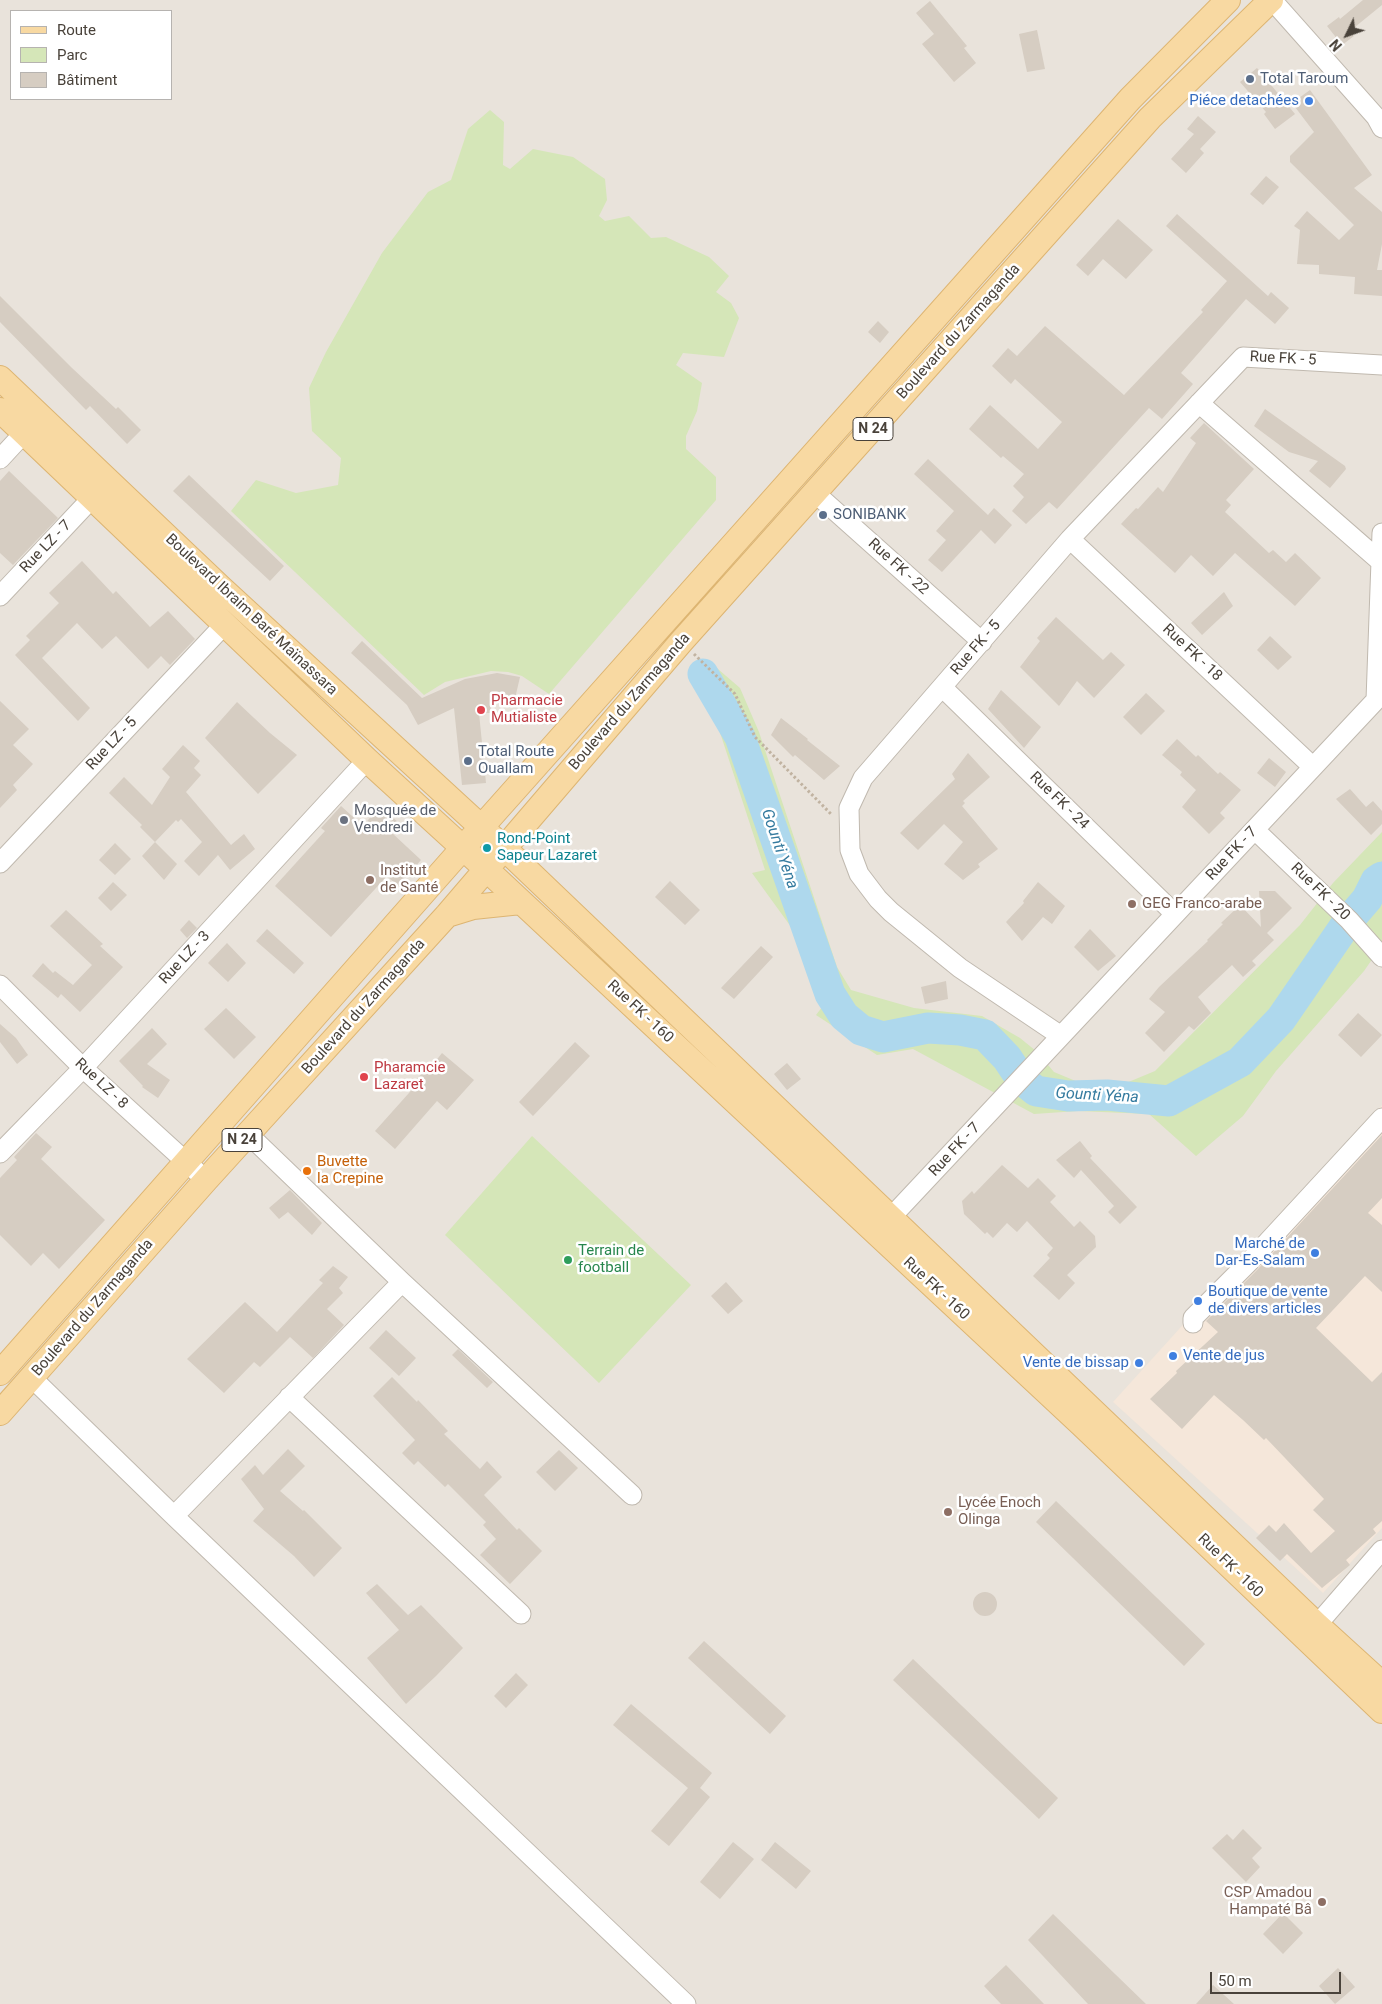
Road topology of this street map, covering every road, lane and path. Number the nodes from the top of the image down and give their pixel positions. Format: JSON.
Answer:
{"nodes":[{"id":1,"x":1228,"y":0,"type":"edge"},
{"id":2,"x":1271,"y":0,"type":"edge"},
{"id":3,"x":1382,"y":128,"type":"edge"},
{"id":4,"x":895,"y":362,"type":"junction"},
{"id":5,"x":1382,"y":365,"type":"edge"},
{"id":6,"x":0,"y":378,"type":"edge"},
{"id":7,"x":915,"y":382,"type":"junction"},
{"id":8,"x":1200,"y":403,"type":"junction"},
{"id":9,"x":0,"y":410,"type":"edge"},
{"id":10,"x":24,"y":433,"type":"junction"},
{"id":11,"x":0,"y":459,"type":"edge"},
{"id":12,"x":815,"y":493,"type":"junction"},
{"id":13,"x":92,"y":498,"type":"junction"},
{"id":14,"x":1382,"y":533,"type":"edge"},
{"id":15,"x":1070,"y":539,"type":"junction"},
{"id":16,"x":1380,"y":561,"type":"junction"},
{"id":17,"x":0,"y":596,"type":"edge"},
{"id":18,"x":224,"y":625,"type":"junction"},
{"id":19,"x":681,"y":642,"type":"junction"},
{"id":20,"x":982,"y":642,"type":"junction"},
{"id":21,"x":942,"y":687,"type":"junction"},
{"id":22,"x":1379,"y":700,"type":"edge"},
{"id":23,"x":367,"y":760,"type":"junction"},
{"id":24,"x":1313,"y":768,"type":"junction"},
{"id":25,"x":528,"y":820,"type":"junction"},
{"id":26,"x":481,"y":828,"type":"junction"},
{"id":27,"x":1255,"y":830,"type":"junction"},
{"id":28,"x":849,"y":832,"type":"junction"},
{"id":29,"x":504,"y":848,"type":"junction"},
{"id":30,"x":462,"y":849,"type":"junction"},
{"id":31,"x":0,"y":863,"type":"edge"},
{"id":32,"x":486,"y":869,"type":"junction"},
{"id":33,"x":552,"y":894,"type":"junction"},
{"id":34,"x":521,"y":902,"type":"junction"},
{"id":35,"x":1175,"y":914,"type":"junction"},
{"id":36,"x":447,"y":915,"type":"junction"},
{"id":37,"x":1382,"y":957,"type":"edge"},
{"id":38,"x":0,"y":985,"type":"edge"},
{"id":39,"x":1061,"y":1036,"type":"junction"},
{"id":40,"x":83,"y":1068,"type":"junction"},
{"id":41,"x":1382,"y":1118,"type":"edge"},
{"id":42,"x":248,"y":1134,"type":"junction"},
{"id":43,"x":0,"y":1153,"type":"edge"},
{"id":44,"x":186,"y":1161,"type":"junction"},
{"id":45,"x":206,"y":1180,"type":"junction"},
{"id":46,"x":884,"y":1226,"type":"junction"},
{"id":47,"x":402,"y":1282,"type":"junction"},
{"id":48,"x":1193,"y":1323,"type":"dead end"},
{"id":49,"x":0,"y":1373,"type":"edge"},
{"id":50,"x":31,"y":1378,"type":"junction"},
{"id":51,"x":289,"y":1397,"type":"junction"},
{"id":52,"x":0,"y":1413,"type":"edge"},
{"id":53,"x":632,"y":1495,"type":"dead end"},
{"id":54,"x":174,"y":1516,"type":"junction"},
{"id":55,"x":1382,"y":1550,"type":"edge"},
{"id":56,"x":521,"y":1614,"type":"dead end"},
{"id":57,"x":1311,"y":1631,"type":"junction"},
{"id":58,"x":1382,"y":1684,"type":"edge"},
{"id":59,"x":1382,"y":1711,"type":"edge"},
{"id":60,"x":686,"y":2004,"type":"edge"}],
"edges":[{"from":1,"to":4,"type":"main road","name":"Boulevard du Zarmaganda","number":"N 24"},
{"from":2,"to":3,"type":"street"},
{"from":2,"to":7,"type":"main road","name":"Boulevard du Zarmaganda","number":"N 24"},
{"from":4,"to":7,"type":"main road"},
{"from":4,"to":26,"type":"main road","name":"Boulevard du Zarmaganda","number":"N 24"},
{"from":5,"to":8,"type":"street","name":"Rue FK - 5"},
{"from":6,"to":26,"type":"main road","name":"Boulevard Ibraim Baré Maïnassara"},
{"from":7,"to":12,"type":"main road","name":"Boulevard du Zarmaganda","number":"N 24"},
{"from":8,"to":15,"type":"street","name":"Rue FK - 5"},
{"from":8,"to":16,"type":"street"},
{"from":9,"to":10,"type":"main road","name":"Boulevard Ibraim Baré Maïnassara"},
{"from":10,"to":11,"type":"street"},
{"from":10,"to":13,"type":"main road","name":"Boulevard Ibraim Baré Maïnassara"},
{"from":12,"to":19,"type":"main road","name":"Boulevard du Zarmaganda","number":"N 24"},
{"from":12,"to":20,"type":"street","name":"Rue FK - 22"},
{"from":13,"to":17,"type":"street","name":"Rue LZ - 7"},
{"from":13,"to":18,"type":"main road","name":"Boulevard Ibraim Baré Maïnassara"},
{"from":14,"to":16,"type":"street","name":"Rue FK - 7"},
{"from":15,"to":20,"type":"street","name":"Rue FK - 5"},
{"from":15,"to":24,"type":"street","name":"Rue FK - 18"},
{"from":16,"to":22,"type":"street","name":"Rue FK - 7"},
{"from":18,"to":23,"type":"main road","name":"Boulevard Ibraim Baré Maïnassara"},
{"from":18,"to":31,"type":"street","name":"Rue LZ - 5"},
{"from":19,"to":25,"type":"main road","name":"Boulevard du Zarmaganda","number":"N 24"},
{"from":19,"to":28,"type":"path"},
{"from":20,"to":21,"type":"street","name":"Rue FK - 5"},
{"from":21,"to":28,"type":"street","name":"Rue FK - 5"},
{"from":21,"to":35,"type":"street","name":"Rue FK - 24"},
{"from":22,"to":24,"type":"street","name":"Rue FK - 7"},
{"from":23,"to":30,"type":"main road","name":"Boulevard Ibraim Baré Maïnassara"},
{"from":23,"to":40,"type":"street","name":"Rue LZ - 3"},
{"from":24,"to":27,"type":"street","name":"Rue FK - 7"},
{"from":25,"to":29,"type":"main road","name":"Boulevard du Zarmaganda","number":"N 24"},
{"from":25,"to":33,"type":"main road"},
{"from":26,"to":29,"type":"main road","name":"Boulevard Ibraim Baré Maïnassara"},
{"from":26,"to":30,"type":"main road","name":"Boulevard du Zarmaganda","number":"N 24"},
{"from":27,"to":35,"type":"street","name":"Rue FK - 7"},
{"from":27,"to":37,"type":"street","name":"Rue FK - 20"},
{"from":28,"to":39,"type":"street","name":"Rue FK - 5"},
{"from":29,"to":32,"type":"main road","name":"Boulevard du Zarmaganda","number":"N 24"},
{"from":29,"to":33,"type":"main road","name":"Rue FK - 160"},
{"from":30,"to":32,"type":"main road","name":"Boulevard Ibraim Baré Maïnassara"},
{"from":30,"to":44,"type":"main road","name":"Boulevard du Zarmaganda","number":"N 24"},
{"from":32,"to":34,"type":"main road","name":"Rue FK - 160"},
{"from":32,"to":36,"type":"main road","name":"Boulevard du Zarmaganda","number":"N 24"},
{"from":33,"to":46,"type":"main road","name":"Rue FK - 160"},
{"from":34,"to":36,"type":"main road"},
{"from":34,"to":46,"type":"main road","name":"Rue FK - 160"},
{"from":35,"to":39,"type":"street","name":"Rue FK - 7"},
{"from":36,"to":42,"type":"main road","name":"Boulevard du Zarmaganda","number":"N 24"},
{"from":38,"to":40,"type":"street","name":"Rue LZ - 8"},
{"from":39,"to":46,"type":"street","name":"Rue FK - 7"},
{"from":40,"to":43,"type":"street","name":"Rue LZ - 3"},
{"from":40,"to":44,"type":"street","name":"Rue LZ - 8"},
{"from":41,"to":48,"type":"street"},
{"from":42,"to":45,"type":"main road","name":"Boulevard du Zarmaganda","number":"N 24"},
{"from":42,"to":47,"type":"street"},
{"from":44,"to":45,"type":"street","name":"Rue LZ - 8"},
{"from":44,"to":49,"type":"main road","name":"Boulevard du Zarmaganda","number":"N 24"},
{"from":45,"to":50,"type":"main road","name":"Boulevard du Zarmaganda","number":"N 24"},
{"from":46,"to":57,"type":"main road","name":"Rue FK - 160"},
{"from":47,"to":51,"type":"street"},
{"from":47,"to":53,"type":"street"},
{"from":50,"to":52,"type":"main road","name":"Boulevard du Zarmaganda","number":"N 24"},
{"from":50,"to":54,"type":"street"},
{"from":51,"to":54,"type":"street"},
{"from":51,"to":56,"type":"street"},
{"from":54,"to":60,"type":"street"},
{"from":55,"to":57,"type":"street"},
{"from":57,"to":58,"type":"main road","name":"Rue FK - 160"},
{"from":57,"to":59,"type":"main road","name":"Rue FK - 160"}]}
